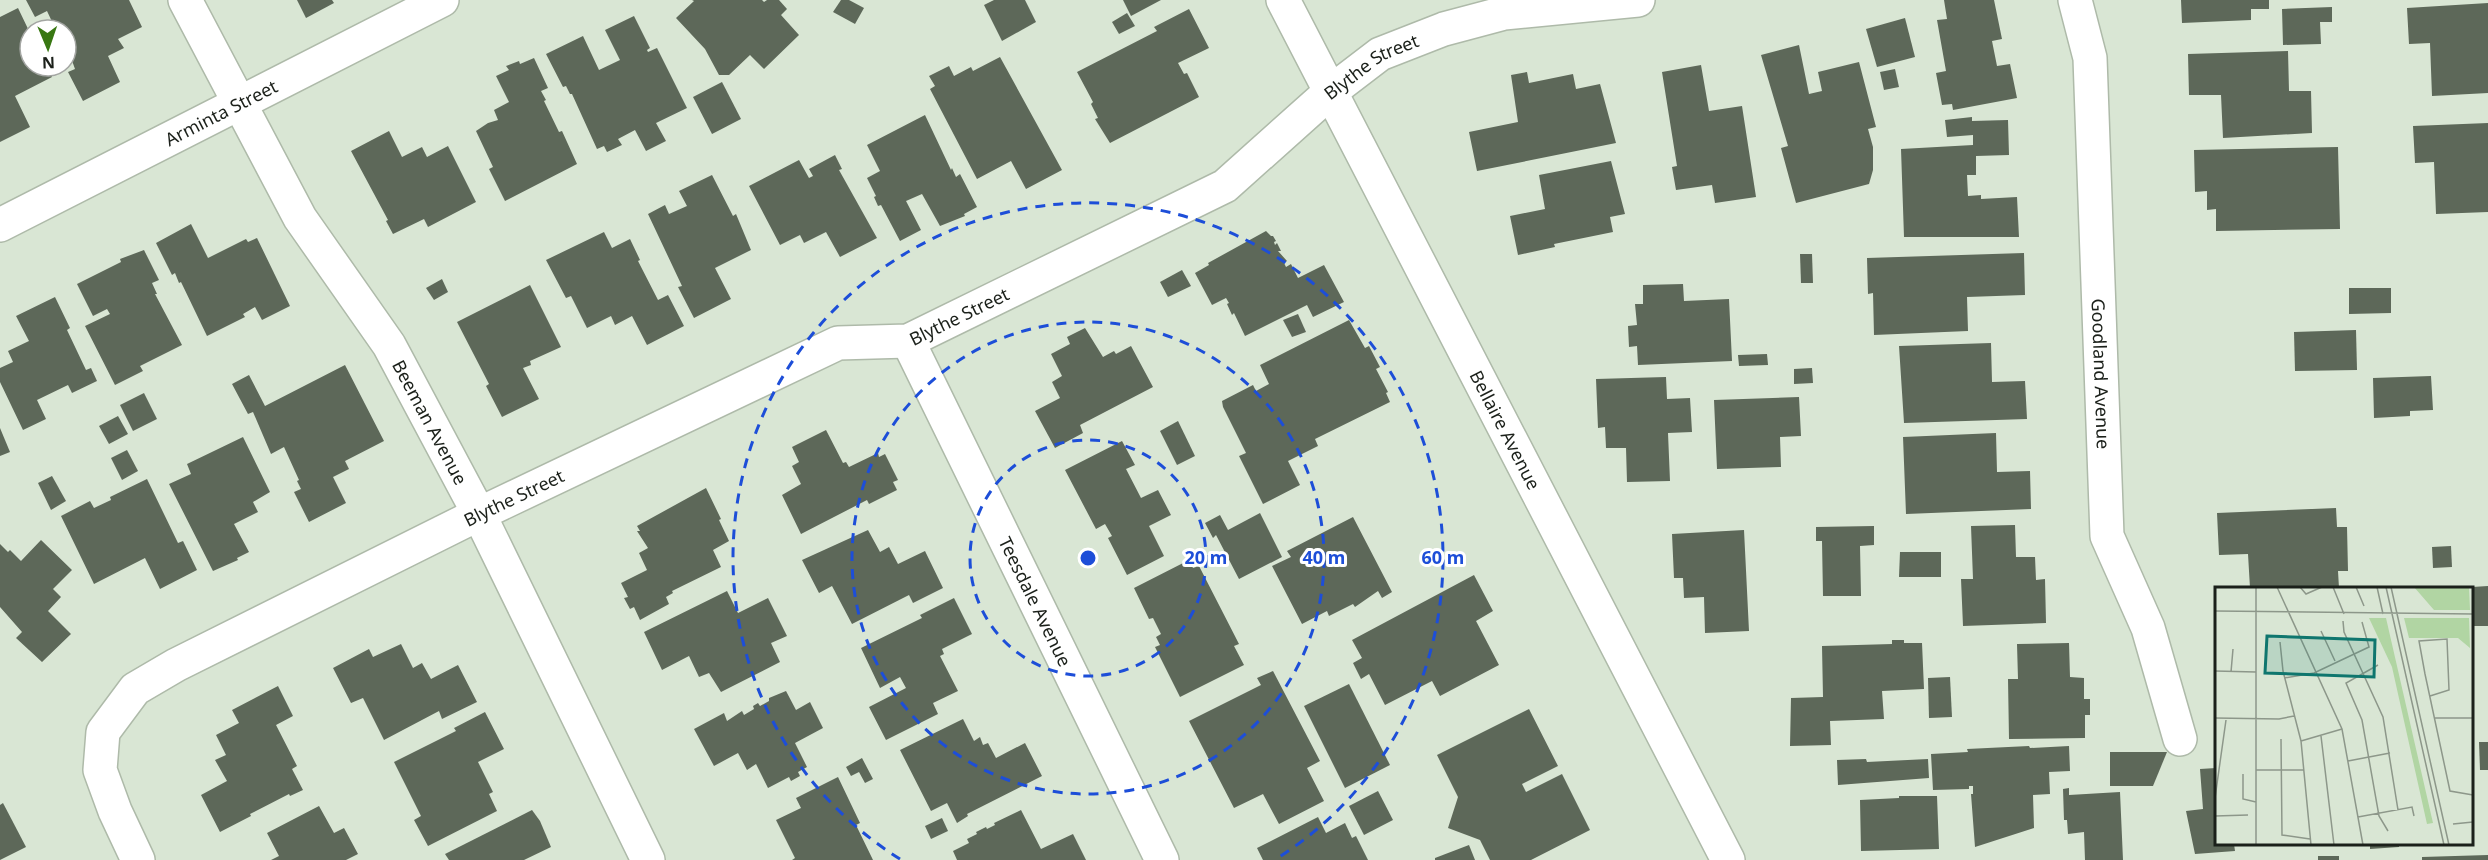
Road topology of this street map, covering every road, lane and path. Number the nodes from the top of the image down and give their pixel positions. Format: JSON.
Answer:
{"nodes":[{"id":1,"x":185,"y":0,"type":"edge"},
{"id":2,"x":442,"y":0,"type":"edge"},
{"id":3,"x":1283,"y":0,"type":"edge"},
{"id":4,"x":1638,"y":0,"type":"edge"},
{"id":5,"x":2074,"y":0,"type":"edge"},
{"id":6,"x":1329,"y":93,"type":"junction"},
{"id":7,"x":240,"y":104,"type":"junction"},
{"id":8,"x":0,"y":225,"type":"edge"},
{"id":9,"x":908,"y":341,"type":"junction"},
{"id":10,"x":479,"y":514,"type":"junction"},
{"id":11,"x":2180,"y":739,"type":"dead end"},
{"id":12,"x":138,"y":860,"type":"edge"},
{"id":13,"x":648,"y":860,"type":"edge"},
{"id":14,"x":1162,"y":860,"type":"edge"},
{"id":15,"x":1728,"y":860,"type":"edge"}],
"edges":[{"from":1,"to":7,"type":"street","name":"Beeman Avenue"},
{"from":2,"to":7,"type":"street","name":"Arminta Street"},
{"from":3,"to":6,"type":"street","name":"Bellaire Avenue"},
{"from":4,"to":6,"type":"street","name":"Blythe Street"},
{"from":5,"to":11,"type":"street","name":"Goodland Avenue"},
{"from":6,"to":9,"type":"street","name":"Blythe Street"},
{"from":6,"to":15,"type":"street","name":"Bellaire Avenue"},
{"from":7,"to":8,"type":"street","name":"Arminta Street"},
{"from":7,"to":10,"type":"street","name":"Beeman Avenue"},
{"from":9,"to":10,"type":"street","name":"Blythe Street"},
{"from":9,"to":14,"type":"street","name":"Teesdale Avenue"},
{"from":10,"to":12,"type":"street","name":"Blythe Street"},
{"from":10,"to":13,"type":"street","name":"Beeman Avenue"}]}
